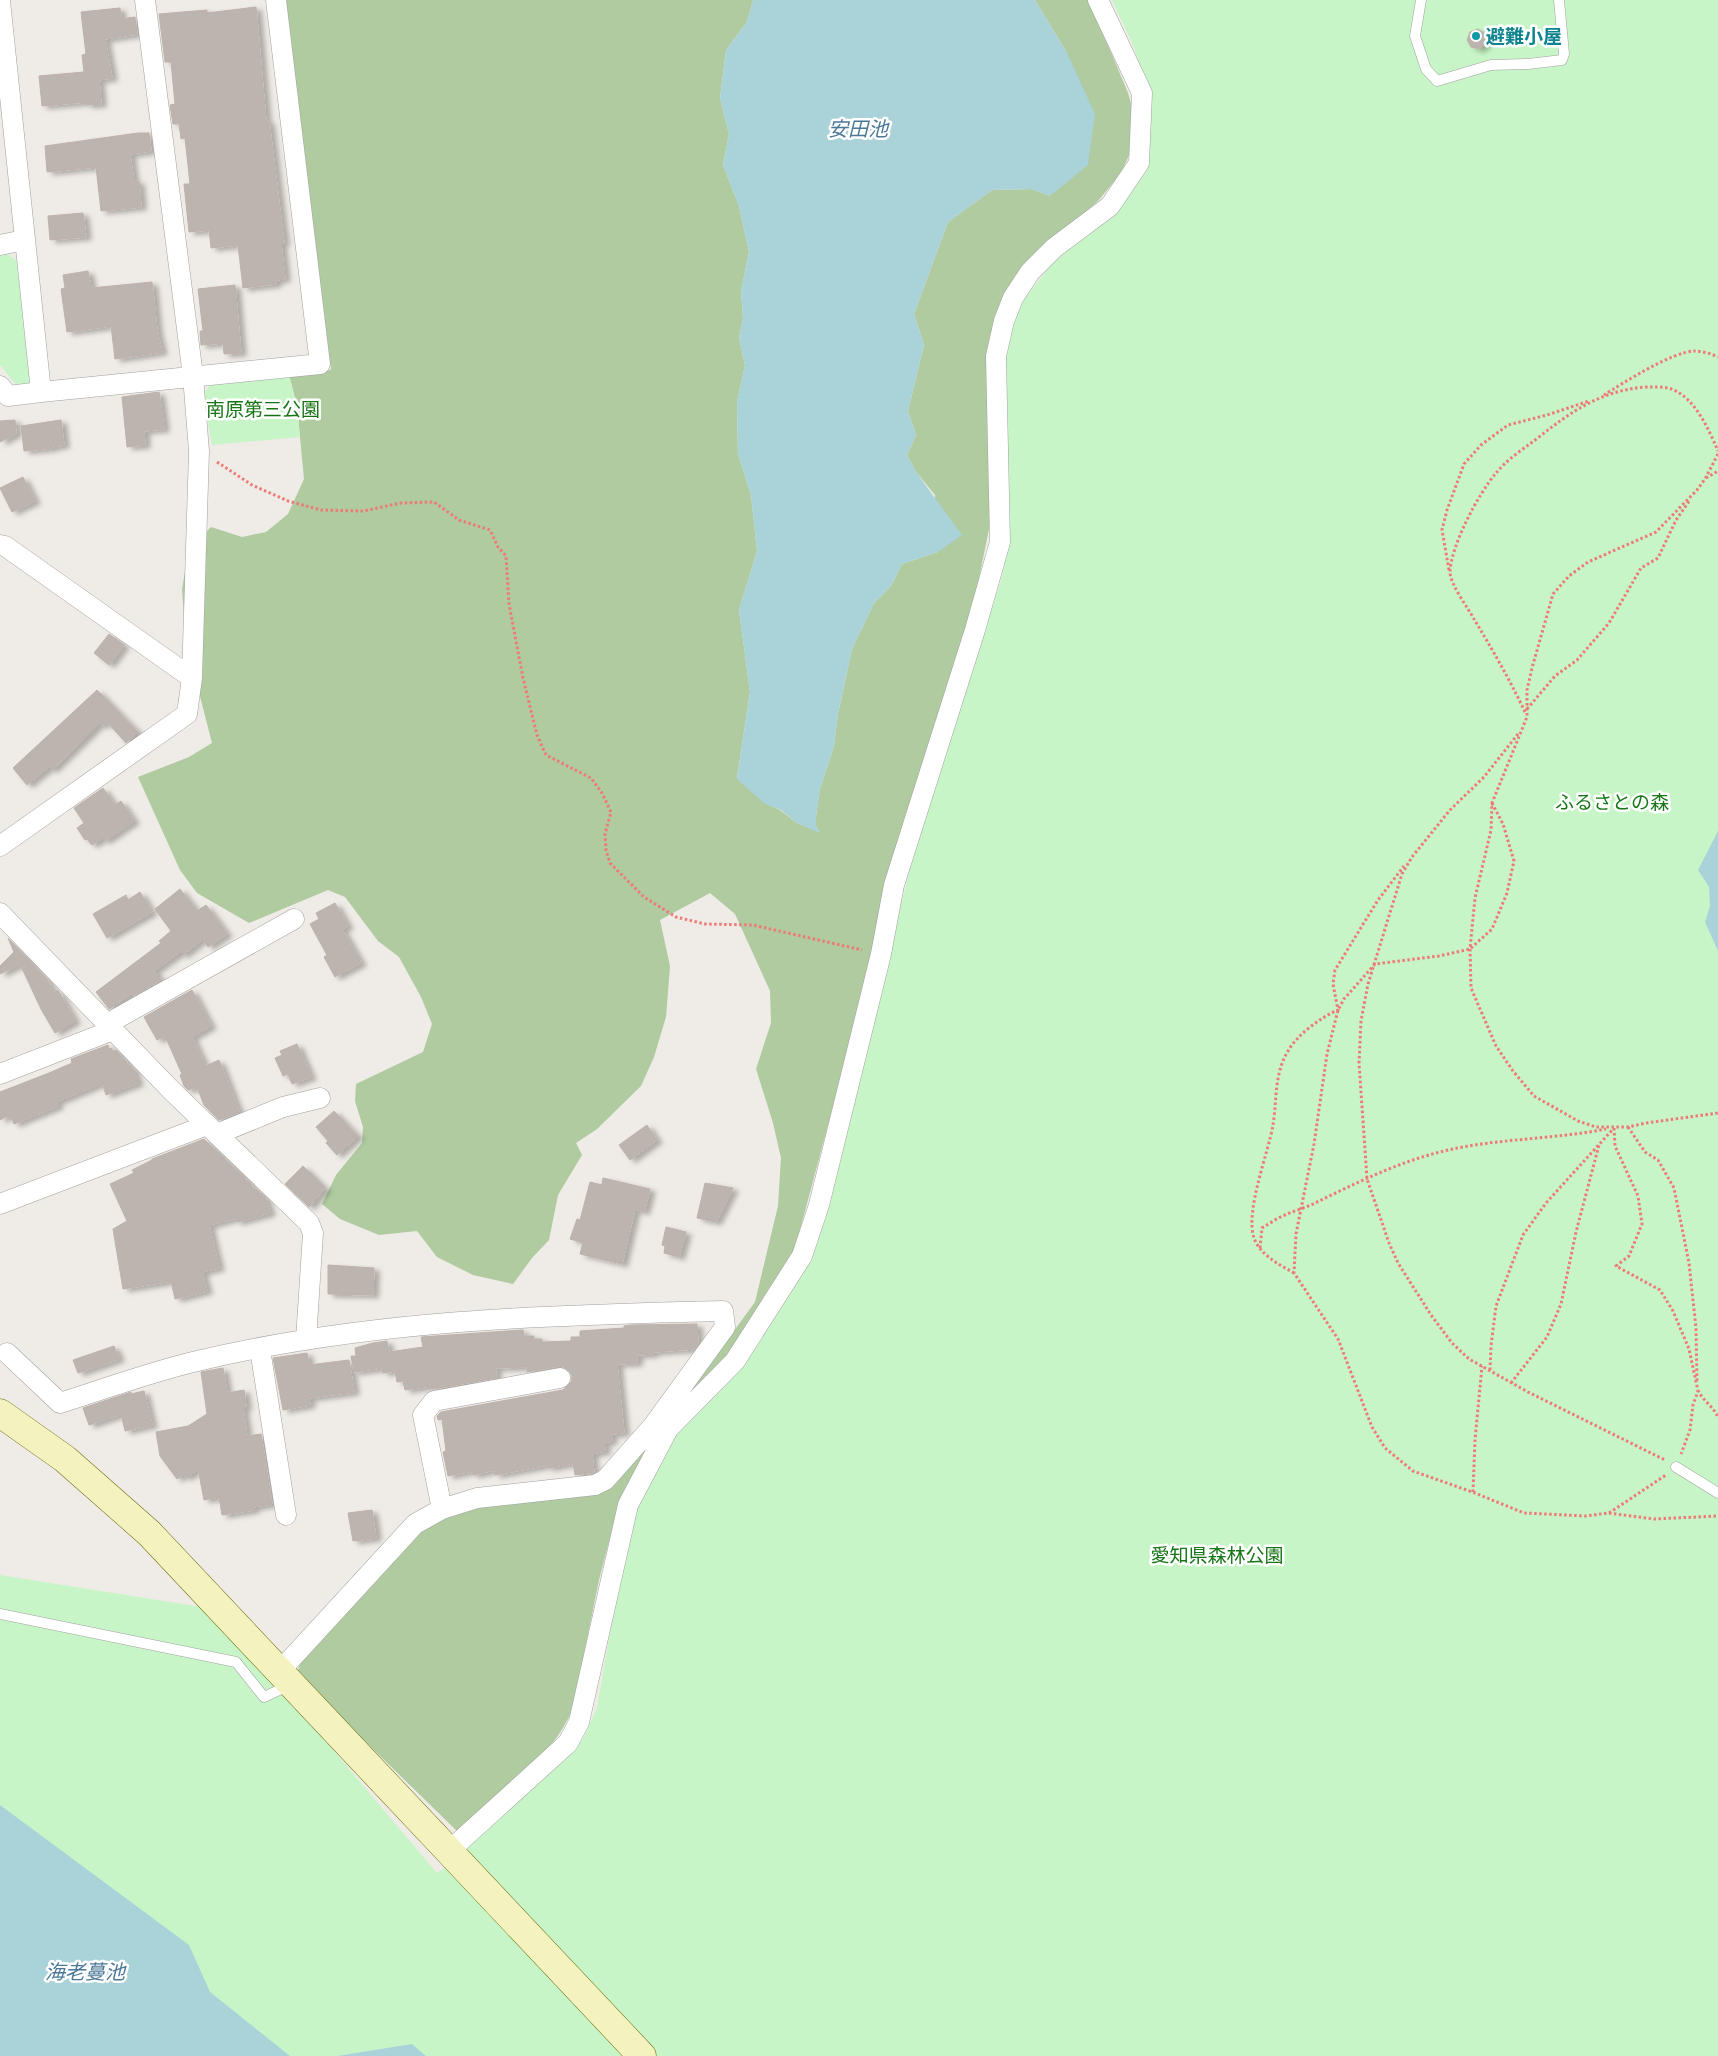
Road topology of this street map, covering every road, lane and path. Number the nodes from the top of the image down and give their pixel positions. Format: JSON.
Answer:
{"nodes":[{"id":1,"x":145,"y":0,"type":"edge"},
{"id":2,"x":276,"y":0,"type":"edge"},
{"id":3,"x":1098,"y":0,"type":"edge"},
{"id":4,"x":1421,"y":0,"type":"edge"},
{"id":5,"x":1559,"y":0,"type":"edge"},
{"id":6,"x":0,"y":1,"type":"edge"},
{"id":7,"x":24,"y":240,"type":"junction"},
{"id":8,"x":0,"y":244,"type":"edge"},
{"id":9,"x":1718,"y":357,"type":"edge"},
{"id":10,"x":193,"y":376,"type":"junction"},
{"id":11,"x":0,"y":386,"type":"edge"},
{"id":12,"x":41,"y":392,"type":"junction"},
{"id":13,"x":1599,"y":397,"type":"junction"},
{"id":14,"x":200,"y":451,"type":"junction"},
{"id":15,"x":1718,"y":452,"type":"edge"},
{"id":16,"x":1718,"y":471,"type":"edge"},
{"id":17,"x":1705,"y":479,"type":"junction"},
{"id":18,"x":1697,"y":490,"type":"junction"},
{"id":19,"x":0,"y":545,"type":"edge"},
{"id":20,"x":1450,"y":573,"type":"junction"},
{"id":21,"x":192,"y":678,"type":"junction"},
{"id":22,"x":1526,"y":710,"type":"junction"},
{"id":23,"x":1527,"y":717,"type":"junction"},
{"id":24,"x":1522,"y":730,"type":"junction"},
{"id":25,"x":1492,"y":802,"type":"junction"},
{"id":26,"x":0,"y":846,"type":"edge"},
{"id":27,"x":1412,"y":857,"type":"junction"},
{"id":28,"x":0,"y":913,"type":"edge"},
{"id":29,"x":294,"y":919,"type":"dead end"},
{"id":30,"x":1470,"y":948,"type":"junction"},
{"id":31,"x":881,"y":954,"type":"junction"},
{"id":32,"x":1375,"y":964,"type":"junction"},
{"id":33,"x":1338,"y":1010,"type":"junction"},
{"id":34,"x":110,"y":1027,"type":"junction"},
{"id":35,"x":0,"y":1074,"type":"edge"},
{"id":36,"x":320,"y":1098,"type":"dead end"},
{"id":37,"x":1718,"y":1113,"type":"edge"},
{"id":38,"x":1628,"y":1127,"type":"junction"},
{"id":39,"x":1614,"y":1128,"type":"junction"},
{"id":40,"x":212,"y":1129,"type":"junction"},
{"id":41,"x":1599,"y":1145,"type":"junction"},
{"id":42,"x":1367,"y":1179,"type":"junction"},
{"id":43,"x":0,"y":1204,"type":"edge"},
{"id":44,"x":1302,"y":1209,"type":"junction"},
{"id":45,"x":1260,"y":1248,"type":"junction"},
{"id":46,"x":1294,"y":1273,"type":"junction"},
{"id":47,"x":306,"y":1340,"type":"junction"},
{"id":48,"x":260,"y":1349,"type":"junction"},
{"id":49,"x":2,"y":1353,"type":"edge"},
{"id":50,"x":1482,"y":1366,"type":"junction"},
{"id":51,"x":1490,"y":1371,"type":"junction"},
{"id":52,"x":560,"y":1378,"type":"dead end"},
{"id":53,"x":1511,"y":1383,"type":"junction"},
{"id":54,"x":1698,"y":1391,"type":"junction"},
{"id":55,"x":0,"y":1413,"type":"edge"},
{"id":56,"x":1718,"y":1417,"type":"edge"},
{"id":57,"x":662,"y":1425,"type":"junction"},
{"id":58,"x":1676,"y":1467,"type":"junction"},
{"id":59,"x":1473,"y":1492,"type":"junction"},
{"id":60,"x":1718,"y":1493,"type":"edge"},
{"id":61,"x":442,"y":1509,"type":"junction"},
{"id":62,"x":1608,"y":1514,"type":"junction"},
{"id":63,"x":286,"y":1515,"type":"dead end"},
{"id":64,"x":1718,"y":1516,"type":"edge"},
{"id":65,"x":0,"y":1614,"type":"edge"},
{"id":66,"x":285,"y":1678,"type":"junction"},
{"id":67,"x":448,"y":1852,"type":"junction"},
{"id":68,"x":642,"y":2056,"type":"edge"}],
"edges":[{"from":1,"to":10,"type":"street"},
{"from":2,"to":10,"type":"street"},
{"from":3,"to":31,"type":"street"},
{"from":4,"to":5,"type":"lane"},
{"from":6,"to":7,"type":"street"},
{"from":7,"to":8,"type":"street"},
{"from":7,"to":12,"type":"street"},
{"from":9,"to":13,"type":"path"},
{"from":10,"to":12,"type":"street"},
{"from":10,"to":14,"type":"street"},
{"from":11,"to":12,"type":"street"},
{"from":13,"to":15,"type":"path"},
{"from":13,"to":20,"type":"path"},
{"from":13,"to":20,"type":"path"},
{"from":14,"to":21,"type":"street"},
{"from":14,"to":31,"type":"path"},
{"from":15,"to":17,"type":"path"},
{"from":16,"to":17,"type":"path"},
{"from":17,"to":18,"type":"path"},
{"from":18,"to":22,"type":"path"},
{"from":18,"to":22,"type":"path"},
{"from":19,"to":21,"type":"street"},
{"from":20,"to":23,"type":"path"},
{"from":21,"to":26,"type":"street"},
{"from":22,"to":23,"type":"path"},
{"from":23,"to":24,"type":"path"},
{"from":24,"to":25,"type":"path"},
{"from":24,"to":27,"type":"path"},
{"from":25,"to":30,"type":"path"},
{"from":25,"to":30,"type":"path"},
{"from":27,"to":32,"type":"path"},
{"from":27,"to":33,"type":"path"},
{"from":28,"to":34,"type":"street"},
{"from":29,"to":34,"type":"street"},
{"from":30,"to":32,"type":"path"},
{"from":30,"to":39,"type":"path"},
{"from":31,"to":57,"type":"street"},
{"from":32,"to":33,"type":"path"},
{"from":32,"to":42,"type":"path"},
{"from":33,"to":44,"type":"path"},
{"from":33,"to":45,"type":"path"},
{"from":34,"to":35,"type":"street"},
{"from":34,"to":40,"type":"street"},
{"from":36,"to":40,"type":"street"},
{"from":37,"to":38,"type":"path"},
{"from":38,"to":39,"type":"path"},
{"from":38,"to":54,"type":"path"},
{"from":39,"to":41,"type":"path"},
{"from":39,"to":42,"type":"path"},
{"from":39,"to":54,"type":"path"},
{"from":40,"to":43,"type":"street"},
{"from":40,"to":47,"type":"street"},
{"from":41,"to":51,"type":"path"},
{"from":41,"to":53,"type":"path"},
{"from":42,"to":44,"type":"path"},
{"from":42,"to":50,"type":"path"},
{"from":44,"to":45,"type":"path"},
{"from":44,"to":46,"type":"path"},
{"from":45,"to":46,"type":"path"},
{"from":46,"to":59,"type":"path"},
{"from":47,"to":48,"type":"street"},
{"from":47,"to":57,"type":"street"},
{"from":48,"to":49,"type":"street"},
{"from":48,"to":63,"type":"street"},
{"from":50,"to":51,"type":"path"},
{"from":50,"to":59,"type":"path"},
{"from":51,"to":53,"type":"path"},
{"from":52,"to":61,"type":"street"},
{"from":53,"to":58,"type":"path"},
{"from":54,"to":56,"type":"path"},
{"from":54,"to":58,"type":"path"},
{"from":55,"to":66,"type":"street"},
{"from":57,"to":61,"type":"street"},
{"from":57,"to":67,"type":"street"},
{"from":58,"to":60,"type":"lane"},
{"from":58,"to":62,"type":"path"},
{"from":59,"to":62,"type":"path"},
{"from":61,"to":66,"type":"street"},
{"from":62,"to":64,"type":"path"},
{"from":65,"to":66,"type":"lane"},
{"from":66,"to":67,"type":"street"},
{"from":67,"to":68,"type":"street"}]}
